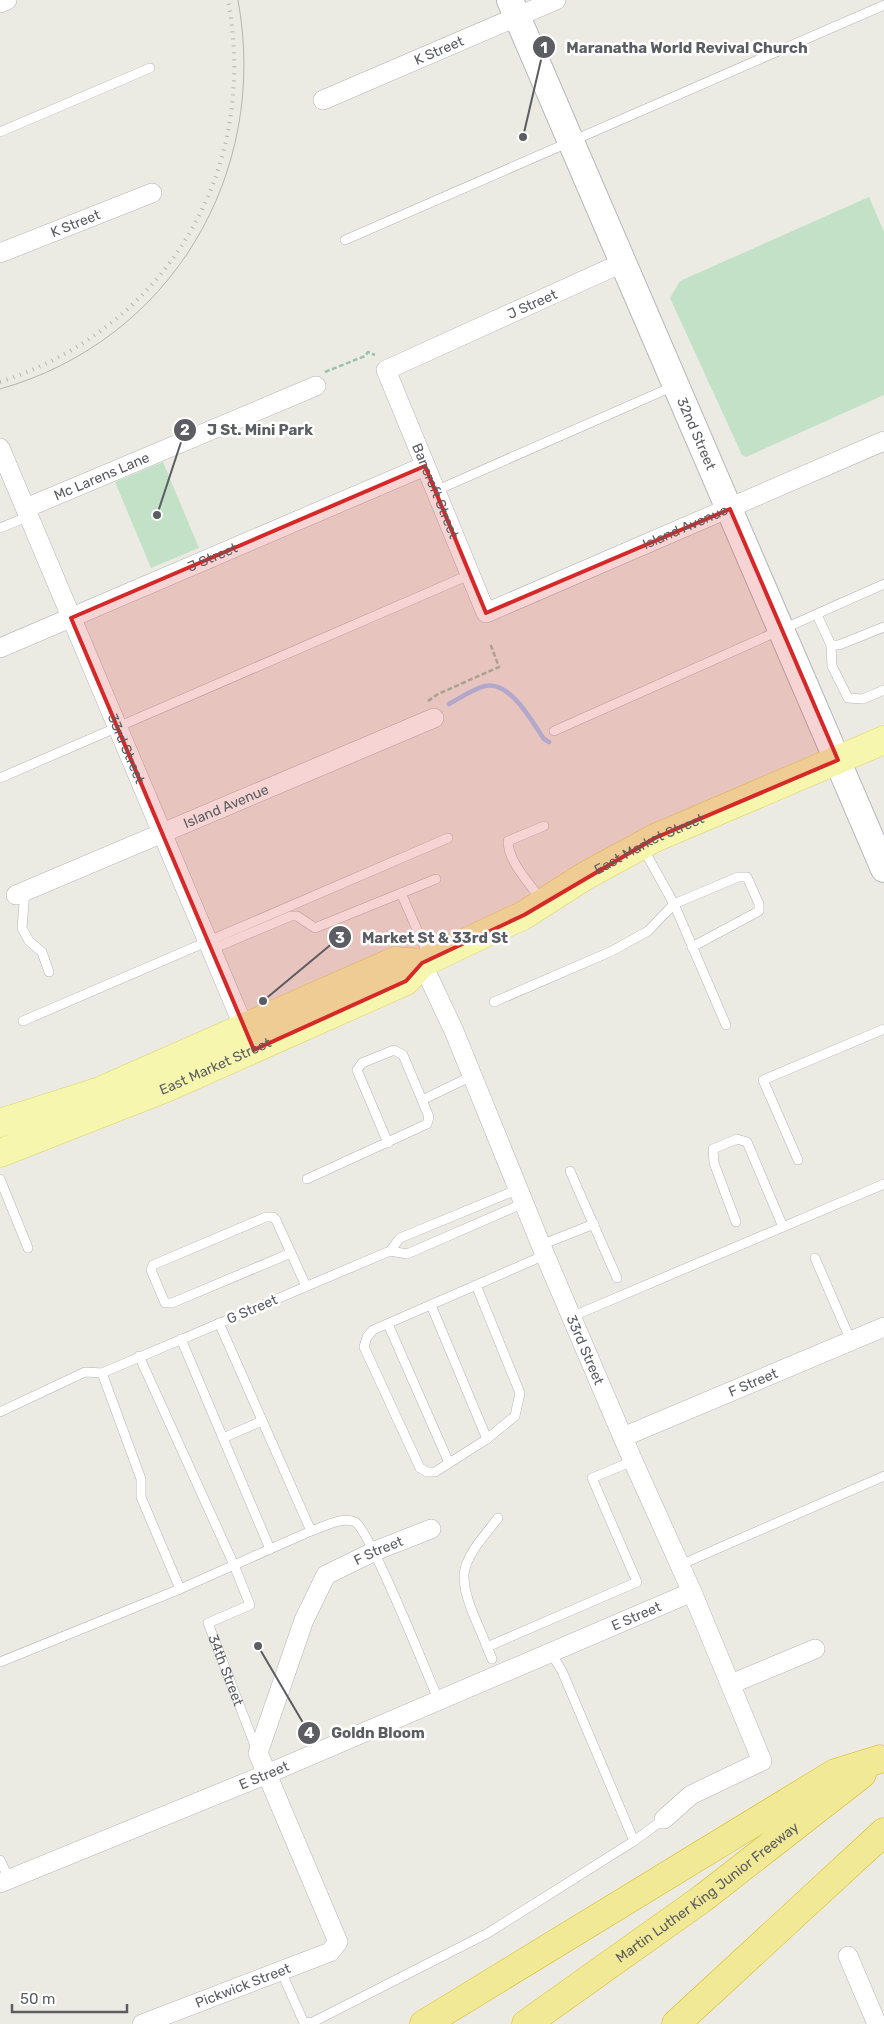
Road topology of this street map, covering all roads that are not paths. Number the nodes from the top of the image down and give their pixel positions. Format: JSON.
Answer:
{"nodes":[{"id":1,"x":8,"y":0,"type":"edge"},
{"id":2,"x":556,"y":0,"type":"edge"},
{"id":3,"x":0,"y":3,"type":"edge"},
{"id":4,"x":884,"y":5,"type":"edge"},
{"id":5,"x":514,"y":8,"type":"edge"},
{"id":6,"x":150,"y":68,"type":"dead end"},
{"id":7,"x":323,"y":100,"type":"dead end"},
{"id":8,"x":0,"y":132,"type":"edge"},
{"id":9,"x":570,"y":140,"type":"junction"},
{"id":10,"x":152,"y":193,"type":"dead end"},
{"id":11,"x":345,"y":240,"type":"dead end"},
{"id":12,"x":0,"y":253,"type":"edge"},
{"id":13,"x":624,"y":262,"type":"junction"},
{"id":14,"x":381,"y":362,"type":"joint"},
{"id":15,"x":317,"y":381,"type":"road end"},
{"id":16,"x":676,"y":385,"type":"junction"},
{"id":17,"x":884,"y":441,"type":"edge"},
{"id":18,"x":0,"y":448,"type":"edge"},
{"id":19,"x":425,"y":466,"type":"junction"},
{"id":20,"x":435,"y":491,"type":"junction"},
{"id":21,"x":730,"y":509,"type":"junction"},
{"id":22,"x":27,"y":512,"type":"junction"},
{"id":23,"x":0,"y":528,"type":"edge"},
{"id":24,"x":469,"y":575,"type":"junction"},
{"id":25,"x":884,"y":584,"type":"edge"},
{"id":26,"x":486,"y":613,"type":"joint"},
{"id":27,"x":817,"y":615,"type":"junction"},
{"id":28,"x":71,"y":618,"type":"junction"},
{"id":29,"x":884,"y":627,"type":"edge"},
{"id":30,"x":782,"y":630,"type":"junction"},
{"id":31,"x":831,"y":645,"type":"junction"},
{"id":32,"x":0,"y":648,"type":"edge"},
{"id":33,"x":884,"y":690,"type":"edge"},
{"id":34,"x":431,"y":709,"type":"road end"},
{"id":35,"x":116,"y":728,"type":"junction"},
{"id":36,"x":554,"y":731,"type":"dead end"},
{"id":37,"x":884,"y":740,"type":"edge"},
{"id":38,"x":838,"y":760,"type":"junction"},
{"id":39,"x":0,"y":778,"type":"edge"},
{"id":40,"x":544,"y":826,"type":"dead end"},
{"id":41,"x":161,"y":834,"type":"junction"},
{"id":42,"x":448,"y":838,"type":"dead end"},
{"id":43,"x":642,"y":845,"type":"junction"},
{"id":44,"x":884,"y":868,"type":"edge"},
{"id":45,"x":436,"y":879,"type":"dead end"},
{"id":46,"x":20,"y":893,"type":"joint"},
{"id":47,"x":401,"y":893,"type":"junction"},
{"id":48,"x":544,"y":903,"type":"junction"},
{"id":49,"x":674,"y":904,"type":"junction"},
{"id":50,"x":208,"y":946,"type":"junction"},
{"id":51,"x":692,"y":947,"type":"junction"},
{"id":52,"x":426,"y":961,"type":"junction"},
{"id":53,"x":49,"y":972,"type":"dead end"},
{"id":54,"x":494,"y":1002,"type":"dead end"},
{"id":55,"x":23,"y":1022,"type":"dead end"},
{"id":56,"x":726,"y":1025,"type":"dead end"},
{"id":57,"x":884,"y":1028,"type":"edge"},
{"id":58,"x":249,"y":1039,"type":"junction"},
{"id":59,"x":472,"y":1076,"type":"junction"},
{"id":60,"x":422,"y":1100,"type":"junction"},
{"id":61,"x":0,"y":1123,"type":"edge"},
{"id":62,"x":388,"y":1143,"type":"junction"},
{"id":63,"x":0,"y":1152,"type":"edge"},
{"id":64,"x":798,"y":1160,"type":"dead end"},
{"id":65,"x":570,"y":1171,"type":"dead end"},
{"id":66,"x":0,"y":1179,"type":"edge"},
{"id":67,"x":307,"y":1179,"type":"dead end"},
{"id":68,"x":884,"y":1184,"type":"edge"},
{"id":69,"x":521,"y":1196,"type":"junction"},
{"id":70,"x":736,"y":1222,"type":"dead end"},
{"id":71,"x":594,"y":1224,"type":"junction"},
{"id":72,"x":783,"y":1227,"type":"junction"},
{"id":73,"x":28,"y":1248,"type":"dead end"},
{"id":74,"x":543,"y":1250,"type":"junction"},
{"id":75,"x":390,"y":1251,"type":"junction"},
{"id":76,"x":291,"y":1253,"type":"junction"},
{"id":77,"x":815,"y":1258,"type":"dead end"},
{"id":78,"x":617,"y":1278,"type":"dead end"},
{"id":79,"x":476,"y":1285,"type":"junction"},
{"id":80,"x":306,"y":1286,"type":"junction"},
{"id":81,"x":431,"y":1305,"type":"junction"},
{"id":82,"x":571,"y":1317,"type":"junction"},
{"id":83,"x":219,"y":1323,"type":"junction"},
{"id":84,"x":388,"y":1324,"type":"junction"},
{"id":85,"x":884,"y":1327,"type":"edge"},
{"id":86,"x":182,"y":1338,"type":"junction"},
{"id":87,"x":851,"y":1341,"type":"junction"},
{"id":88,"x":139,"y":1356,"type":"junction"},
{"id":89,"x":102,"y":1373,"type":"junction"},
{"id":90,"x":0,"y":1412,"type":"edge"},
{"id":91,"x":262,"y":1421,"type":"junction"},
{"id":92,"x":622,"y":1437,"type":"junction"},
{"id":93,"x":223,"y":1438,"type":"junction"},
{"id":94,"x":487,"y":1439,"type":"junction"},
{"id":95,"x":633,"y":1461,"type":"junction"},
{"id":96,"x":449,"y":1463,"type":"junction"},
{"id":97,"x":884,"y":1476,"type":"edge"},
{"id":98,"x":498,"y":1518,"type":"dead end"},
{"id":99,"x":430,"y":1529,"type":"dead end"},
{"id":100,"x":311,"y":1531,"type":"junction"},
{"id":101,"x":270,"y":1549,"type":"junction"},
{"id":102,"x":375,"y":1551,"type":"junction"},
{"id":103,"x":234,"y":1565,"type":"junction"},
{"id":104,"x":680,"y":1565,"type":"junction"},
{"id":105,"x":180,"y":1589,"type":"junction"},
{"id":106,"x":692,"y":1592,"type":"junction"},
{"id":107,"x":487,"y":1647,"type":"junction"},
{"id":108,"x":815,"y":1649,"type":"dead end"},
{"id":109,"x":551,"y":1653,"type":"junction"},
{"id":110,"x":492,"y":1660,"type":"dead end"},
{"id":111,"x":0,"y":1662,"type":"edge"},
{"id":112,"x":731,"y":1684,"type":"junction"},
{"id":113,"x":438,"y":1699,"type":"junction"},
{"id":114,"x":258,"y":1753,"type":"junction"},
{"id":115,"x":882,"y":1758,"type":"edge"},
{"id":116,"x":266,"y":1774,"type":"junction"},
{"id":117,"x":664,"y":1819,"type":"joint"},
{"id":118,"x":884,"y":1832,"type":"edge"},
{"id":119,"x":884,"y":1838,"type":"edge"},
{"id":120,"x":634,"y":1841,"type":"junction"},
{"id":121,"x":0,"y":1852,"type":"edge"},
{"id":122,"x":858,"y":1856,"type":"junction"},
{"id":123,"x":0,"y":1860,"type":"edge"},
{"id":124,"x":4,"y":1881,"type":"edge"},
{"id":125,"x":848,"y":1956,"type":"dead end"},
{"id":126,"x":281,"y":1971,"type":"junction"},
{"id":127,"x":142,"y":2024,"type":"edge"},
{"id":128,"x":424,"y":2024,"type":"edge"},
{"id":129,"x":526,"y":2024,"type":"edge"},
{"id":130,"x":676,"y":2024,"type":"edge"},
{"id":131,"x":877,"y":2024,"type":"edge"}],
"edges":[{"from":1,"to":3,"type":"street"},
{"from":2,"to":5,"type":"street","name":"K Street"},
{"from":4,"to":9,"type":"lane"},
{"from":5,"to":7,"type":"street","name":"K Street"},
{"from":5,"to":9,"type":"main road","name":"32nd Street"},
{"from":6,"to":8,"type":"lane"},
{"from":9,"to":11,"type":"lane"},
{"from":9,"to":13,"type":"main road","name":"32nd Street"},
{"from":10,"to":12,"type":"street","name":"K Street"},
{"from":13,"to":14,"type":"street","name":"J Street"},
{"from":13,"to":16,"type":"main road","name":"32nd Street"},
{"from":14,"to":19,"type":"street","name":"Bancroft Street"},
{"from":15,"to":22,"type":"street","name":"Mc Larens Lane"},
{"from":16,"to":20,"type":"lane"},
{"from":16,"to":21,"type":"main road","name":"32nd Street"},
{"from":17,"to":21,"type":"street","name":"Island Avenue"},
{"from":18,"to":22,"type":"street","name":"33rd Street"},
{"from":19,"to":20,"type":"street","name":"Bancroft Street"},
{"from":19,"to":28,"type":"street","name":"J Street"},
{"from":20,"to":24,"type":"street","name":"Bancroft Street"},
{"from":21,"to":26,"type":"street","name":"Island Avenue"},
{"from":21,"to":30,"type":"main road","name":"32nd Street"},
{"from":22,"to":23,"type":"lane"},
{"from":22,"to":28,"type":"street","name":"33rd Street"},
{"from":24,"to":26,"type":"street","name":"Bancroft Street"},
{"from":24,"to":35,"type":"lane"},
{"from":25,"to":27,"type":"lane"},
{"from":27,"to":30,"type":"lane"},
{"from":27,"to":31,"type":"lane"},
{"from":28,"to":32,"type":"street","name":"J Street"},
{"from":28,"to":35,"type":"street","name":"33rd Street"},
{"from":29,"to":31,"type":"lane"},
{"from":30,"to":36,"type":"lane"},
{"from":30,"to":38,"type":"main road","name":"32nd Street"},
{"from":31,"to":33,"type":"lane"},
{"from":34,"to":41,"type":"street","name":"Island Avenue"},
{"from":35,"to":39,"type":"lane"},
{"from":35,"to":41,"type":"street","name":"33rd Street"},
{"from":37,"to":38,"type":"main road","name":"East Market Street"},
{"from":38,"to":43,"type":"main road","name":"East Market Street"},
{"from":38,"to":44,"type":"main road","name":"32nd Street"},
{"from":40,"to":48,"type":"lane"},
{"from":41,"to":46,"type":"street","name":"Island Avenue"},
{"from":41,"to":50,"type":"street","name":"33rd Street"},
{"from":42,"to":50,"type":"lane"},
{"from":43,"to":48,"type":"main road","name":"East Market Street"},
{"from":43,"to":49,"type":"lane"},
{"from":45,"to":47,"type":"lane"},
{"from":46,"to":53,"type":"lane"},
{"from":47,"to":50,"type":"lane"},
{"from":47,"to":52,"type":"lane"},
{"from":48,"to":52,"type":"main road","name":"East Market Street"},
{"from":49,"to":51,"type":"lane"},
{"from":49,"to":51,"type":"lane"},
{"from":49,"to":54,"type":"lane"},
{"from":50,"to":55,"type":"lane"},
{"from":50,"to":58,"type":"street","name":"33rd Street"},
{"from":51,"to":56,"type":"lane"},
{"from":52,"to":58,"type":"main road","name":"East Market Street"},
{"from":52,"to":59,"type":"street","name":"33rd Street"},
{"from":57,"to":64,"type":"lane"},
{"from":58,"to":61,"type":"main road","name":"East Market Street"},
{"from":58,"to":63,"type":"main road","name":"East Market Street"},
{"from":59,"to":60,"type":"lane"},
{"from":59,"to":69,"type":"street","name":"33rd Street"},
{"from":60,"to":62,"type":"lane"},
{"from":60,"to":62,"type":"lane"},
{"from":62,"to":67,"type":"lane"},
{"from":65,"to":71,"type":"lane"},
{"from":66,"to":73,"type":"lane"},
{"from":68,"to":72,"type":"lane"},
{"from":69,"to":74,"type":"street","name":"33rd Street"},
{"from":69,"to":75,"type":"lane","name":"G Street"},
{"from":69,"to":75,"type":"lane","name":"G Street"},
{"from":70,"to":72,"type":"lane"},
{"from":71,"to":74,"type":"lane"},
{"from":71,"to":78,"type":"lane"},
{"from":72,"to":82,"type":"lane"},
{"from":74,"to":79,"type":"lane"},
{"from":74,"to":82,"type":"street","name":"33rd Street"},
{"from":75,"to":80,"type":"lane","name":"G Street"},
{"from":76,"to":76,"type":"lane"},
{"from":76,"to":80,"type":"lane"},
{"from":77,"to":87,"type":"lane"},
{"from":79,"to":81,"type":"lane"},
{"from":79,"to":94,"type":"lane"},
{"from":80,"to":83,"type":"lane","name":"G Street"},
{"from":81,"to":84,"type":"lane"},
{"from":81,"to":94,"type":"lane"},
{"from":82,"to":92,"type":"street","name":"33rd Street"},
{"from":83,"to":86,"type":"lane","name":"G Street"},
{"from":83,"to":91,"type":"lane"},
{"from":84,"to":96,"type":"lane"},
{"from":84,"to":96,"type":"lane"},
{"from":85,"to":87,"type":"street","name":"F Street"},
{"from":86,"to":88,"type":"lane","name":"G Street"},
{"from":86,"to":93,"type":"lane"},
{"from":87,"to":92,"type":"street","name":"F Street"},
{"from":88,"to":89,"type":"lane","name":"G Street"},
{"from":88,"to":103,"type":"lane"},
{"from":89,"to":90,"type":"lane"},
{"from":89,"to":105,"type":"lane"},
{"from":91,"to":93,"type":"lane"},
{"from":91,"to":100,"type":"lane"},
{"from":92,"to":95,"type":"street","name":"33rd Street"},
{"from":93,"to":101,"type":"lane"},
{"from":94,"to":96,"type":"lane"},
{"from":95,"to":104,"type":"street","name":"33rd Street"},
{"from":95,"to":107,"type":"lane"},
{"from":97,"to":104,"type":"lane"},
{"from":98,"to":107,"type":"lane"},
{"from":99,"to":102,"type":"street","name":"F Street"},
{"from":100,"to":101,"type":"lane"},
{"from":100,"to":102,"type":"lane"},
{"from":101,"to":103,"type":"lane"},
{"from":102,"to":113,"type":"lane"},
{"from":102,"to":114,"type":"street","name":"F Street"},
{"from":103,"to":105,"type":"lane"},
{"from":103,"to":114,"type":"lane","name":"34th Street"},
{"from":104,"to":106,"type":"street","name":"33rd Street"},
{"from":105,"to":111,"type":"lane"},
{"from":106,"to":109,"type":"street","name":"E Street"},
{"from":106,"to":112,"type":"street","name":"33rd Street"},
{"from":107,"to":110,"type":"lane"},
{"from":108,"to":112,"type":"street"},
{"from":109,"to":113,"type":"street","name":"E Street"},
{"from":109,"to":120,"type":"lane"},
{"from":112,"to":117,"type":"street","name":"33rd Street"},
{"from":113,"to":116,"type":"street","name":"E Street"},
{"from":114,"to":116,"type":"street"},
{"from":115,"to":128,"type":"highway"},
{"from":115,"to":129,"type":"highway","name":"Martin Luther King Junior Freeway"},
{"from":116,"to":124,"type":"street","name":"E Street"},
{"from":116,"to":126,"type":"street","name":"Pickwick Street"},
{"from":117,"to":120,"type":"lane"},
{"from":118,"to":122,"type":"highway"},
{"from":119,"to":122,"type":"highway"},
{"from":120,"to":126,"type":"lane"},
{"from":121,"to":123,"type":"lane"},
{"from":122,"to":130,"type":"highway"},
{"from":123,"to":124,"type":"lane"},
{"from":125,"to":131,"type":"street"},
{"from":126,"to":127,"type":"street","name":"Pickwick Street"}]}
